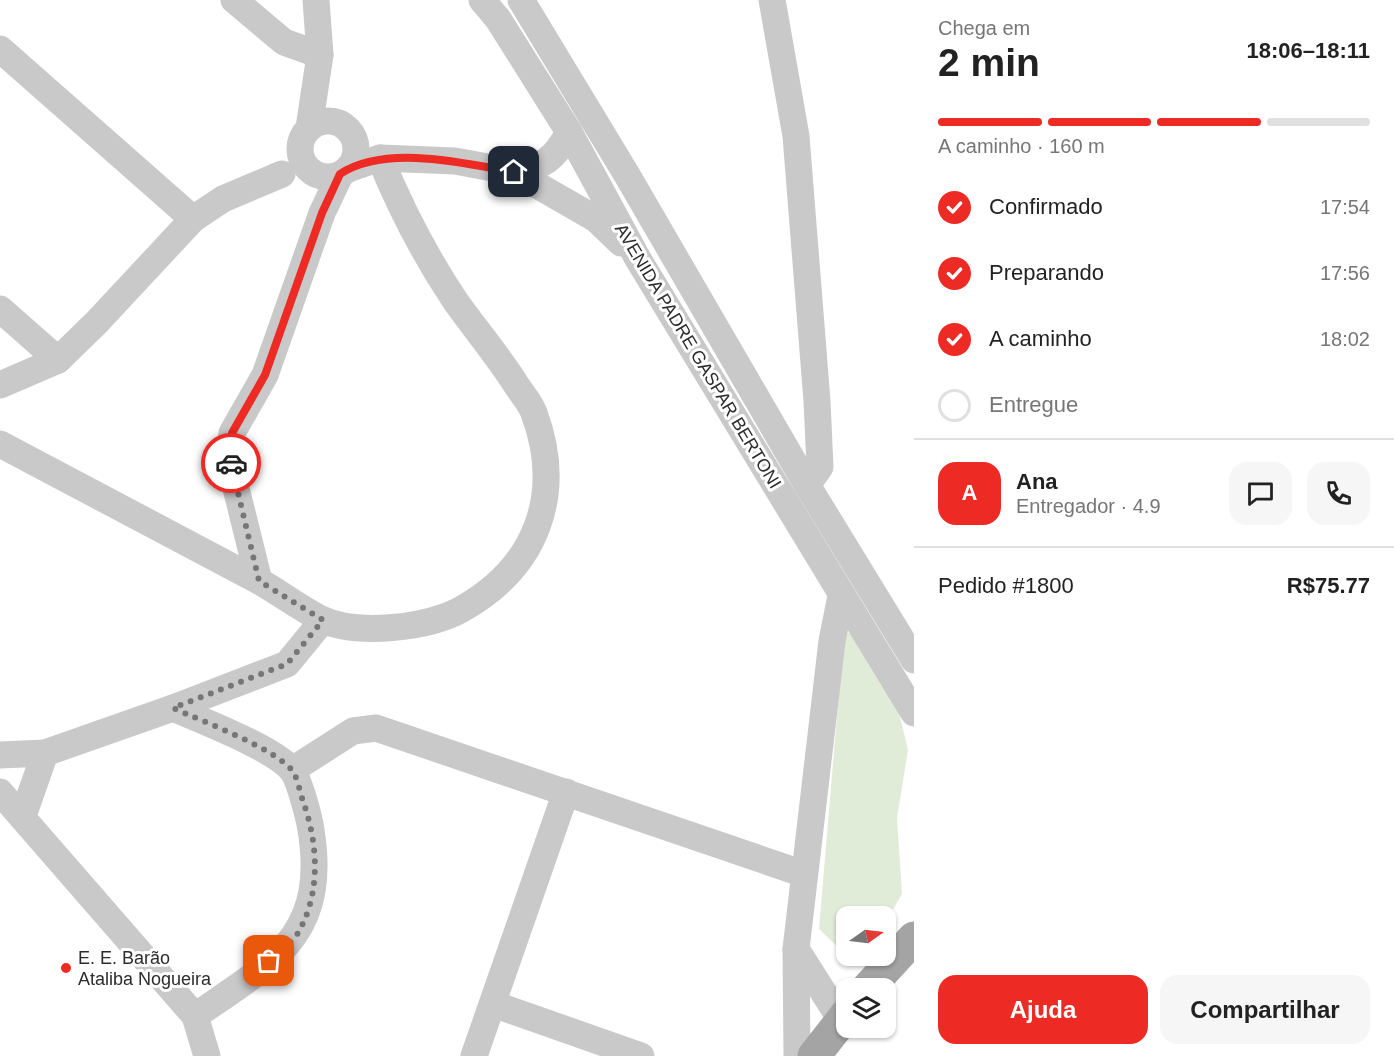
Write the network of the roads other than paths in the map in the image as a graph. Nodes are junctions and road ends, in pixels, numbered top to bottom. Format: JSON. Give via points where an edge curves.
{"nodes":[{"id":1,"x":234,"y":0,"type":"edge"},
{"id":2,"x":316,"y":0,"type":"edge"},
{"id":3,"x":482,"y":0,"type":"edge"},
{"id":4,"x":521,"y":0,"type":"edge"},
{"id":5,"x":772,"y":0,"type":"edge"},
{"id":6,"x":0,"y":49,"type":"edge"},
{"id":7,"x":320,"y":55,"type":"junction"},
{"id":8,"x":570,"y":132,"type":"junction"},
{"id":9,"x":348,"y":134,"type":"junction"},
{"id":10,"x":380,"y":158,"type":"junction"},
{"id":11,"x":320,"y":162,"type":"junction"},
{"id":12,"x":514,"y":172,"type":"junction"},
{"id":13,"x":193,"y":219,"type":"junction"},
{"id":14,"x":638,"y":259,"type":"junction"},
{"id":15,"x":0,"y":309,"type":"edge"},
{"id":16,"x":58,"y":360,"type":"junction"},
{"id":17,"x":0,"y":385,"type":"edge"},
{"id":18,"x":0,"y":444,"type":"edge"},
{"id":19,"x":807,"y":485,"type":"junction"},
{"id":20,"x":259,"y":581,"type":"junction"},
{"id":21,"x":841,"y":596,"type":"junction"},
{"id":22,"x":323,"y":620,"type":"junction"},
{"id":23,"x":914,"y":660,"type":"edge"},
{"id":24,"x":173,"y":708,"type":"junction"},
{"id":25,"x":914,"y":713,"type":"edge"},
{"id":26,"x":45,"y":753,"type":"junction"},
{"id":27,"x":0,"y":756,"type":"edge"},
{"id":28,"x":292,"y":770,"type":"junction"},
{"id":29,"x":0,"y":792,"type":"edge"},
{"id":30,"x":566,"y":792,"type":"junction"},
{"id":31,"x":23,"y":816,"type":"junction"},
{"id":32,"x":804,"y":874,"type":"junction"},
{"id":33,"x":914,"y":921,"type":"edge"},
{"id":34,"x":907,"y":944,"type":"edge"},
{"id":35,"x":796,"y":949,"type":"junction"},
{"id":36,"x":877,"y":978,"type":"edge"},
{"id":37,"x":493,"y":1004,"type":"junction"},
{"id":38,"x":836,"y":1006,"type":"edge"},
{"id":39,"x":195,"y":1016,"type":"junction"},
{"id":40,"x":836,"y":1027,"type":"edge"},
{"id":41,"x":207,"y":1056,"type":"edge"},
{"id":42,"x":474,"y":1056,"type":"edge"},
{"id":43,"x":641,"y":1056,"type":"edge"},
{"id":44,"x":797,"y":1056,"type":"edge"},
{"id":45,"x":814,"y":1056,"type":"edge"}],
"edges":[{"from":1,"to":7,"type":"street","via":[[284,42]]},
{"from":2,"to":7,"type":"street"},
{"from":3,"to":8,"type":"street","name":"AVENIDA PADRE GASPAR BERTONI"},
{"from":4,"to":19,"type":"street","name":"AVENIDA PADRE GASPAR BERTONI"},
{"from":5,"to":19,"type":"street","via":[[796,136],[817,401],[820,467]]},
{"from":6,"to":13,"type":"street"},
{"from":7,"to":9,"type":"street"},
{"from":7,"to":11,"type":"street"},
{"from":8,"to":12,"type":"street","via":[[561,148],[543,164]]},
{"from":8,"to":14,"type":"street","name":"AVENIDA PADRE GASPAR BERTONI"},
{"from":9,"to":10,"type":"street"},
{"from":9,"to":11,"type":"street","via":[[356,153]]},
{"from":9,"to":11,"type":"street","via":[[321,121]]},
{"from":10,"to":11,"type":"street"},
{"from":10,"to":12,"type":"street","via":[[455,161]]},
{"from":10,"to":22,"type":"street","via":[[406,220],[432,264],[534,411],[546,456],[548,488],[528,549],[505,580],[481,599],[422,624],[392,628]]},
{"from":11,"to":13,"type":"street","via":[[223,199]]},
{"from":11,"to":20,"type":"street","via":[[322,213],[265,375],[232,433],[232,476]]},
{"from":12,"to":14,"type":"street","via":[[596,219]]},
{"from":13,"to":16,"type":"street"},
{"from":14,"to":21,"type":"street","name":"AVENIDA PADRE GASPAR BERTONI"},
{"from":15,"to":16,"type":"street"},
{"from":16,"to":17,"type":"street"},
{"from":18,"to":20,"type":"street"},
{"from":19,"to":23,"type":"street","name":"AVENIDA PADRE GASPAR BERTONI"},
{"from":20,"to":22,"type":"street"},
{"from":21,"to":25,"type":"street","name":"AVENIDA PADRE GASPAR BERTONI"},
{"from":21,"to":32,"type":"street"},
{"from":22,"to":24,"type":"street","via":[[287,664]]},
{"from":24,"to":26,"type":"street"},
{"from":24,"to":28,"type":"street","via":[[229,733]]},
{"from":26,"to":27,"type":"street"},
{"from":26,"to":31,"type":"street"},
{"from":28,"to":30,"type":"street","via":[[353,731],[376,728]]},
{"from":28,"to":39,"type":"street","via":[[309,820],[316,863],[311,903],[298,934],[254,975]]},
{"from":29,"to":31,"type":"street"},
{"from":30,"to":32,"type":"street"},
{"from":30,"to":37,"type":"street"},
{"from":31,"to":39,"type":"street"},
{"from":32,"to":35,"type":"street"},
{"from":33,"to":34,"type":"main road"},
{"from":34,"to":36,"type":"main road"},
{"from":35,"to":38,"type":"street"},
{"from":35,"to":44,"type":"street"},
{"from":37,"to":42,"type":"street"},
{"from":37,"to":43,"type":"street"},
{"from":39,"to":41,"type":"street"},
{"from":40,"to":45,"type":"main road"}]}
